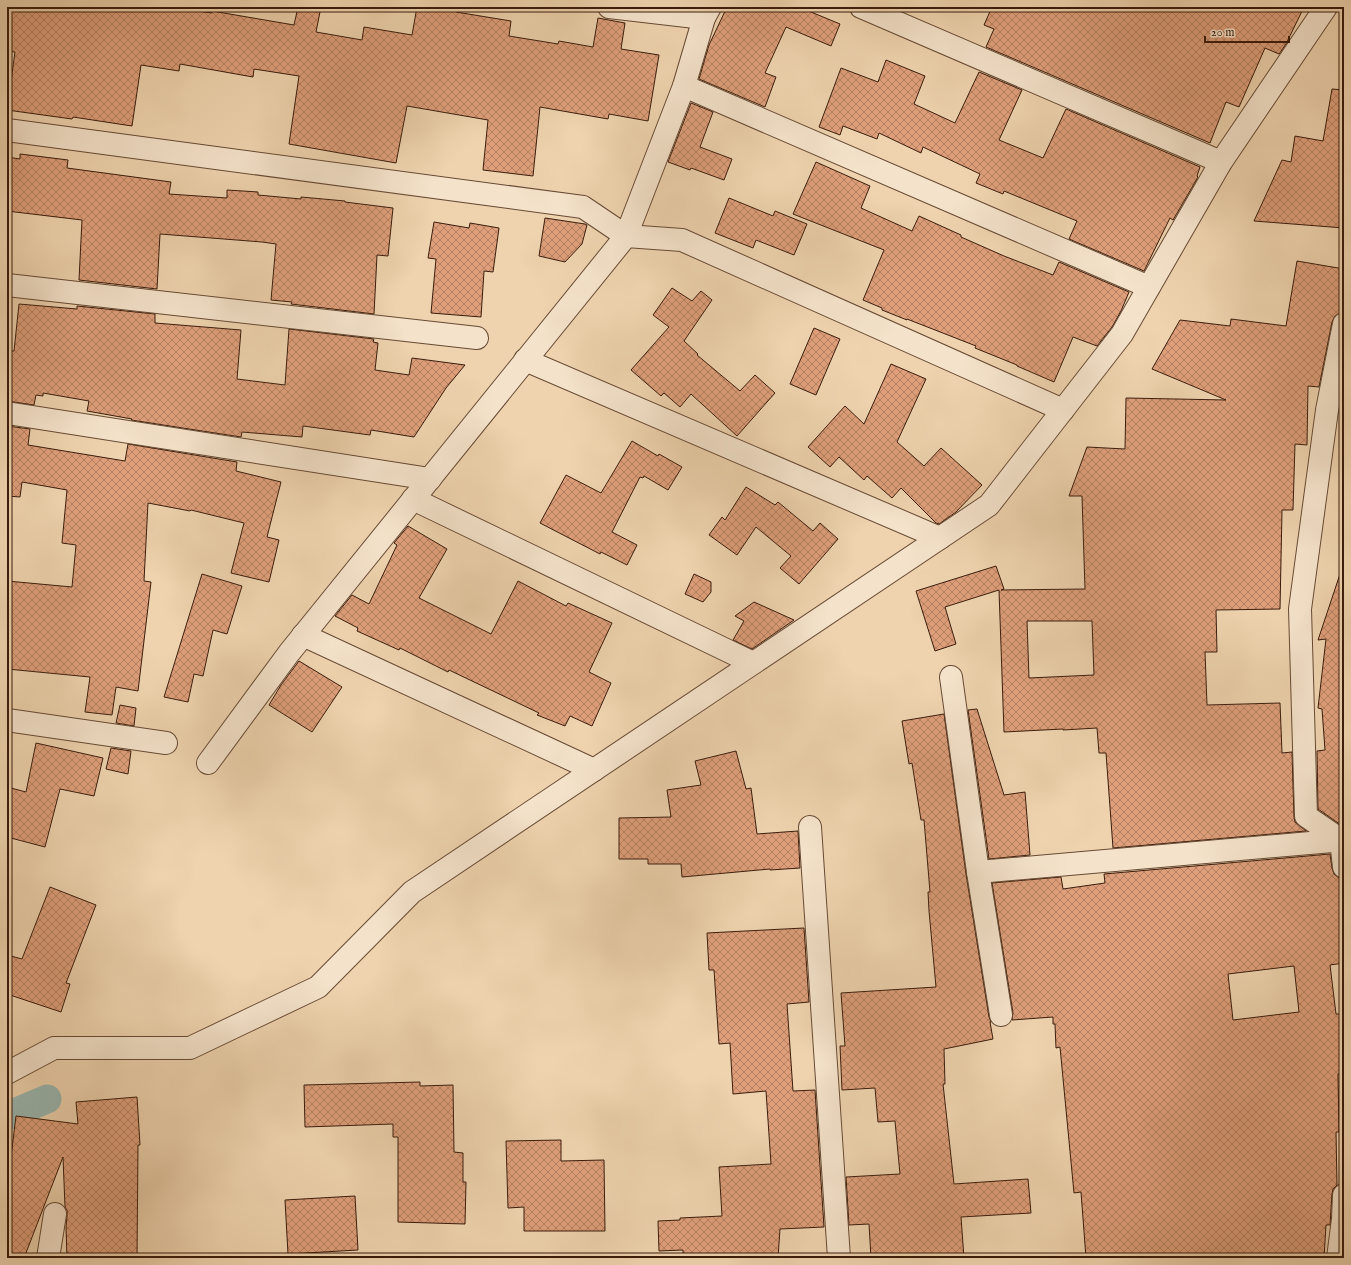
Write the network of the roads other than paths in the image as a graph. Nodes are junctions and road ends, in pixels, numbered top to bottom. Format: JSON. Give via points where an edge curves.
{"nodes":[{"id":1,"x":609,"y":7,"type":"edge"},
{"id":2,"x":861,"y":7,"type":"edge"},
{"id":3,"x":1326,"y":7,"type":"edge"},
{"id":4,"x":707,"y":13,"type":"edge"},
{"id":5,"x":684,"y":86,"type":"junction"},
{"id":6,"x":7,"y":130,"type":"edge"},
{"id":7,"x":1221,"y":162,"type":"junction"},
{"id":8,"x":626,"y":236,"type":"junction"},
{"id":9,"x":7,"y":285,"type":"edge"},
{"id":10,"x":1149,"y":287,"type":"junction"},
{"id":11,"x":1344,"y":324,"type":"edge"},
{"id":12,"x":477,"y":338,"type":"dead end"},
{"id":13,"x":525,"y":360,"type":"junction"},
{"id":14,"x":1063,"y":410,"type":"junction"},
{"id":15,"x":7,"y":413,"type":"edge"},
{"id":16,"x":430,"y":479,"type":"junction"},
{"id":17,"x":413,"y":499,"type":"junction"},
{"id":18,"x":940,"y":538,"type":"junction"},
{"id":19,"x":303,"y":636,"type":"junction"},
{"id":20,"x":753,"y":663,"type":"junction"},
{"id":21,"x":951,"y":677,"type":"dead end"},
{"id":22,"x":7,"y":720,"type":"edge"},
{"id":23,"x":166,"y":743,"type":"dead end"},
{"id":24,"x":208,"y":763,"type":"dead end"},
{"id":25,"x":594,"y":770,"type":"junction"},
{"id":26,"x":810,"y":827,"type":"dead end"},
{"id":27,"x":1342,"y":840,"type":"edge"},
{"id":28,"x":1344,"y":867,"type":"edge"},
{"id":29,"x":978,"y":872,"type":"junction"},
{"id":30,"x":1001,"y":1015,"type":"dead end"},
{"id":31,"x":7,"y":1073,"type":"edge"},
{"id":32,"x":1344,"y":1195,"type":"edge"},
{"id":33,"x":55,"y":1214,"type":"dead end"},
{"id":34,"x":1343,"y":1219,"type":"edge"},
{"id":35,"x":48,"y":1258,"type":"edge"},
{"id":36,"x":839,"y":1258,"type":"edge"},
{"id":37,"x":1338,"y":1258,"type":"edge"}],
"edges":[{"from":1,"to":4,"type":"street"},
{"from":2,"to":7,"type":"street"},
{"from":3,"to":7,"type":"street"},
{"from":4,"to":5,"type":"street"},
{"from":5,"to":8,"type":"street"},
{"from":5,"to":10,"type":"street"},
{"from":6,"to":8,"type":"street","via":[[582,207]]},
{"from":7,"to":10,"type":"street"},
{"from":8,"to":13,"type":"street"},
{"from":8,"to":14,"type":"street","via":[[682,240]]},
{"from":9,"to":12,"type":"street"},
{"from":10,"to":14,"type":"street","via":[[1122,334]]},
{"from":11,"to":27,"type":"street","via":[[1327,410],[1300,609],[1306,816]]},
{"from":13,"to":16,"type":"street"},
{"from":13,"to":18,"type":"street"},
{"from":14,"to":18,"type":"street","via":[[989,505]]},
{"from":15,"to":16,"type":"street"},
{"from":16,"to":17,"type":"street"},
{"from":17,"to":19,"type":"street"},
{"from":17,"to":20,"type":"street"},
{"from":18,"to":20,"type":"street"},
{"from":19,"to":24,"type":"street"},
{"from":19,"to":25,"type":"street"},
{"from":20,"to":25,"type":"street"},
{"from":21,"to":29,"type":"street"},
{"from":22,"to":23,"type":"street"},
{"from":25,"to":31,"type":"street","via":[[412,892],[318,987],[190,1048],[54,1048]]},
{"from":26,"to":36,"type":"street"},
{"from":27,"to":28,"type":"street"},
{"from":27,"to":29,"type":"street"},
{"from":29,"to":30,"type":"street"},
{"from":32,"to":34,"type":"street"},
{"from":33,"to":35,"type":"street"},
{"from":34,"to":37,"type":"street"}]}
